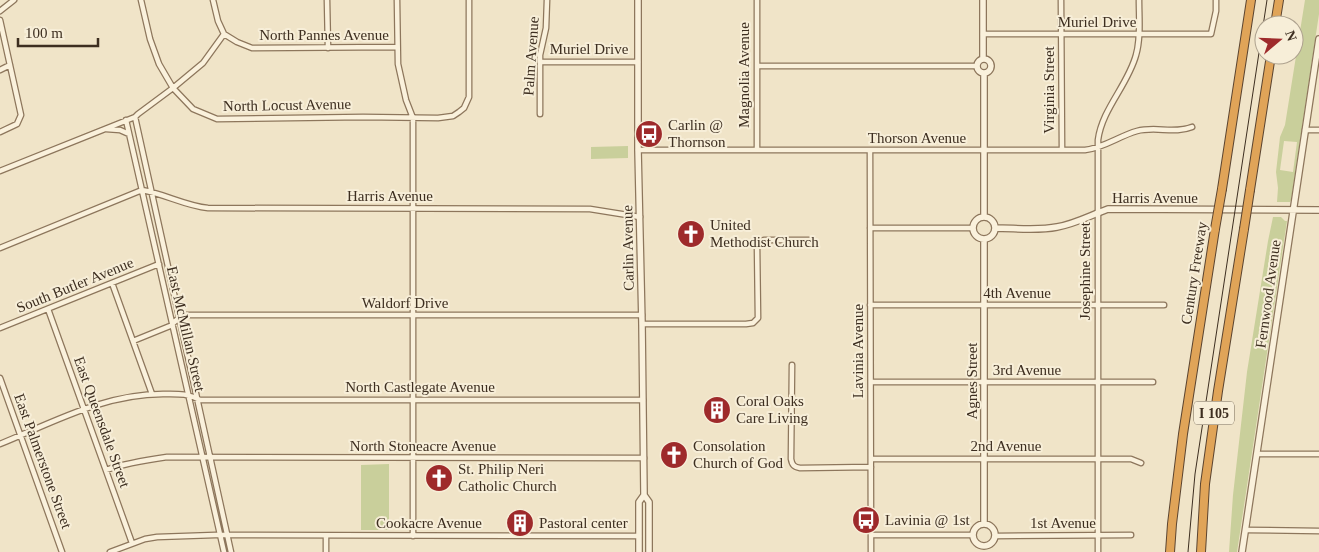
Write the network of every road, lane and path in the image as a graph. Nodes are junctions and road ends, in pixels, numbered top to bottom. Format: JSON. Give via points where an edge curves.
{"nodes":[{"id":1,"x":14,"y":0,"type":"edge"},
{"id":2,"x":141,"y":0,"type":"edge"},
{"id":3,"x":214,"y":0,"type":"edge"},
{"id":4,"x":327,"y":0,"type":"edge"},
{"id":5,"x":397,"y":0,"type":"edge"},
{"id":6,"x":468,"y":0,"type":"edge"},
{"id":7,"x":547,"y":0,"type":"edge"},
{"id":8,"x":638,"y":0,"type":"edge"},
{"id":9,"x":757,"y":0,"type":"edge"},
{"id":10,"x":983,"y":0,"type":"edge"},
{"id":11,"x":1061,"y":0,"type":"edge"},
{"id":12,"x":1139,"y":0,"type":"edge"},
{"id":13,"x":1216,"y":0,"type":"edge"},
{"id":14,"x":1251,"y":0,"type":"edge"},
{"id":15,"x":1279,"y":0,"type":"edge"},
{"id":16,"x":0,"y":11,"type":"edge"},
{"id":17,"x":1277,"y":15,"type":"edge"},
{"id":18,"x":0,"y":20,"type":"edge"},
{"id":19,"x":224,"y":34,"type":"junction"},
{"id":20,"x":983,"y":34,"type":"junction"},
{"id":21,"x":1061,"y":34,"type":"junction"},
{"id":22,"x":1139,"y":34,"type":"junction"},
{"id":23,"x":1319,"y":39,"type":"edge"},
{"id":24,"x":397,"y":47,"type":"junction"},
{"id":25,"x":328,"y":48,"type":"junction"},
{"id":26,"x":1318,"y":48,"type":"edge"},
{"id":27,"x":983,"y":59,"type":"junction"},
{"id":28,"x":540,"y":62,"type":"junction"},
{"id":29,"x":638,"y":62,"type":"junction"},
{"id":30,"x":10,"y":65,"type":"junction"},
{"id":31,"x":1269,"y":65,"type":"edge"},
{"id":32,"x":757,"y":66,"type":"junction"},
{"id":33,"x":977,"y":66,"type":"junction"},
{"id":34,"x":0,"y":70,"type":"edge"},
{"id":35,"x":984,"y":72,"type":"junction"},
{"id":36,"x":173,"y":88,"type":"junction"},
{"id":37,"x":540,"y":114,"type":"dead end"},
{"id":38,"x":135,"y":117,"type":"junction"},
{"id":39,"x":413,"y":118,"type":"junction"},
{"id":40,"x":126,"y":120,"type":"junction"},
{"id":41,"x":1192,"y":127,"type":"dead end"},
{"id":42,"x":105,"y":128,"type":"junction"},
{"id":43,"x":1305,"y":130,"type":"junction"},
{"id":44,"x":1319,"y":130,"type":"edge"},
{"id":45,"x":0,"y":132,"type":"edge"},
{"id":46,"x":129,"y":134,"type":"junction"},
{"id":47,"x":1098,"y":148,"type":"junction"},
{"id":48,"x":638,"y":150,"type":"junction"},
{"id":49,"x":757,"y":150,"type":"junction"},
{"id":50,"x":870,"y":150,"type":"junction"},
{"id":51,"x":984,"y":150,"type":"junction"},
{"id":52,"x":1062,"y":150,"type":"junction"},
{"id":53,"x":0,"y":171,"type":"edge"},
{"id":54,"x":142,"y":190,"type":"junction"},
{"id":55,"x":152,"y":192,"type":"junction"},
{"id":56,"x":412,"y":209,"type":"junction"},
{"id":57,"x":1293,"y":210,"type":"junction"},
{"id":58,"x":1319,"y":210,"type":"edge"},
{"id":59,"x":1098,"y":214,"type":"junction"},
{"id":60,"x":640,"y":217,"type":"junction"},
{"id":61,"x":984,"y":217,"type":"junction"},
{"id":62,"x":870,"y":228,"type":"junction"},
{"id":63,"x":973,"y":228,"type":"junction"},
{"id":64,"x":995,"y":228,"type":"junction"},
{"id":65,"x":984,"y":239,"type":"junction"},
{"id":66,"x":809,"y":240,"type":"dead end"},
{"id":67,"x":0,"y":248,"type":"edge"},
{"id":68,"x":159,"y":264,"type":"junction"},
{"id":69,"x":112,"y":283,"type":"junction"},
{"id":70,"x":870,"y":305,"type":"junction"},
{"id":71,"x":984,"y":305,"type":"junction"},
{"id":72,"x":1098,"y":305,"type":"junction"},
{"id":73,"x":1164,"y":305,"type":"dead end"},
{"id":74,"x":48,"y":309,"type":"junction"},
{"id":75,"x":412,"y":315,"type":"junction"},
{"id":76,"x":642,"y":316,"type":"junction"},
{"id":77,"x":180,"y":317,"type":"junction"},
{"id":78,"x":172,"y":324,"type":"junction"},
{"id":79,"x":642,"y":324,"type":"junction"},
{"id":80,"x":0,"y":328,"type":"edge"},
{"id":81,"x":133,"y":341,"type":"junction"},
{"id":82,"x":792,"y":365,"type":"dead end"},
{"id":83,"x":0,"y":378,"type":"edge"},
{"id":84,"x":871,"y":382,"type":"junction"},
{"id":85,"x":984,"y":382,"type":"junction"},
{"id":86,"x":1098,"y":382,"type":"junction"},
{"id":87,"x":1153,"y":382,"type":"dead end"},
{"id":88,"x":152,"y":394,"type":"junction"},
{"id":89,"x":188,"y":394,"type":"junction"},
{"id":90,"x":197,"y":398,"type":"junction"},
{"id":91,"x":412,"y":400,"type":"junction"},
{"id":92,"x":643,"y":400,"type":"junction"},
{"id":93,"x":84,"y":408,"type":"junction"},
{"id":94,"x":20,"y":435,"type":"junction"},
{"id":95,"x":0,"y":444,"type":"edge"},
{"id":96,"x":1257,"y":454,"type":"junction"},
{"id":97,"x":1319,"y":454,"type":"edge"},
{"id":98,"x":202,"y":458,"type":"junction"},
{"id":99,"x":210,"y":458,"type":"junction"},
{"id":100,"x":413,"y":458,"type":"junction"},
{"id":101,"x":644,"y":458,"type":"junction"},
{"id":102,"x":871,"y":459,"type":"junction"},
{"id":103,"x":984,"y":459,"type":"junction"},
{"id":104,"x":1098,"y":459,"type":"junction"},
{"id":105,"x":1141,"y":463,"type":"dead end"},
{"id":106,"x":871,"y":467,"type":"junction"},
{"id":107,"x":106,"y":470,"type":"junction"},
{"id":108,"x":644,"y":495,"type":"junction"},
{"id":109,"x":984,"y":524,"type":"junction"},
{"id":110,"x":1246,"y":530,"type":"junction"},
{"id":111,"x":1319,"y":531,"type":"edge"},
{"id":112,"x":220,"y":535,"type":"junction"},
{"id":113,"x":871,"y":535,"type":"junction"},
{"id":114,"x":973,"y":535,"type":"junction"},
{"id":115,"x":1098,"y":535,"type":"junction"},
{"id":116,"x":1130,"y":535,"type":"dead end"},
{"id":117,"x":228,"y":536,"type":"junction"},
{"id":118,"x":326,"y":536,"type":"junction"},
{"id":119,"x":413,"y":536,"type":"junction"},
{"id":120,"x":638,"y":536,"type":"junction"},
{"id":121,"x":995,"y":536,"type":"junction"},
{"id":122,"x":132,"y":543,"type":"junction"},
{"id":123,"x":984,"y":549,"type":"edge"},
{"id":124,"x":62,"y":552,"type":"edge"},
{"id":125,"x":110,"y":552,"type":"edge"},
{"id":126,"x":224,"y":552,"type":"edge"},
{"id":127,"x":231,"y":552,"type":"edge"},
{"id":128,"x":326,"y":552,"type":"edge"},
{"id":129,"x":639,"y":552,"type":"edge"},
{"id":130,"x":649,"y":552,"type":"edge"},
{"id":131,"x":871,"y":552,"type":"edge"},
{"id":132,"x":1098,"y":552,"type":"edge"},
{"id":133,"x":1170,"y":552,"type":"edge"},
{"id":134,"x":1201,"y":552,"type":"edge"},
{"id":135,"x":1242,"y":552,"type":"edge"}],
"edges":[{"from":1,"to":16,"type":"street"},
{"from":2,"to":36,"type":"street","via":[[158,64]]},
{"from":3,"to":19,"type":"street"},
{"from":4,"to":25,"type":"street"},
{"from":5,"to":24,"type":"street"},
{"from":6,"to":39,"type":"street","name":"North Locust Avenue","via":[[469,97],[464,108],[453,116]]},
{"from":7,"to":28,"type":"street","name":"Palm Avenue"},
{"from":8,"to":29,"type":"street","name":"Carlin Avenue"},
{"from":9,"to":32,"type":"street","name":"Magnolia Avenue"},
{"from":10,"to":20,"type":"street"},
{"from":11,"to":21,"type":"street","name":"Virginia Street"},
{"from":12,"to":22,"type":"street","name":"Josephine Street"},
{"from":13,"to":22,"type":"street","name":"Muriel Drive","via":[[1211,34]]},
{"from":14,"to":133,"type":"highway","name":"Century Freeway","number":"I 105","bridge":true,"via":[[1183,434]]},
{"from":15,"to":17,"type":"highway"},
{"from":18,"to":30,"type":"street"},
{"from":19,"to":25,"type":"street","name":"North Pannes Avenue","via":[[252,48]]},
{"from":19,"to":36,"type":"street","via":[[203,63]]},
{"from":20,"to":21,"type":"street","name":"Muriel Drive"},
{"from":20,"to":27,"type":"street"},
{"from":21,"to":22,"type":"street","name":"Muriel Drive"},
{"from":21,"to":52,"type":"street","name":"Virginia Street"},
{"from":22,"to":47,"type":"street","name":"Josephine Street","via":[[1136,56],[1102,123]]},
{"from":23,"to":26,"type":"street","name":"Fernwood Avenue"},
{"from":24,"to":25,"type":"street","name":"North Pannes Avenue"},
{"from":24,"to":39,"type":"street","via":[[401,78]]},
{"from":26,"to":43,"type":"street","name":"Fernwood Avenue"},
{"from":27,"to":33,"type":"street"},
{"from":27,"to":35,"type":"street","via":[[990,66]]},
{"from":28,"to":29,"type":"street","name":"Muriel Drive"},
{"from":28,"to":37,"type":"street","name":"Palm Avenue"},
{"from":29,"to":48,"type":"street","name":"Carlin Avenue"},
{"from":30,"to":34,"type":"street"},
{"from":30,"to":45,"type":"street","via":[[22,115],[17,124]]},
{"from":31,"to":134,"type":"highway","number":"I 105","bridge":true,"via":[[1218,390],[1205,484]]},
{"from":32,"to":33,"type":"street"},
{"from":32,"to":49,"type":"street","name":"Magnolia Avenue"},
{"from":33,"to":35,"type":"street"},
{"from":35,"to":51,"type":"street"},
{"from":36,"to":38,"type":"street"},
{"from":36,"to":39,"type":"street","name":"North Locust Avenue","via":[[193,109],[216,119]]},
{"from":38,"to":40,"type":"street"},
{"from":38,"to":55,"type":"street","name":"East McMillan Street"},
{"from":39,"to":56,"type":"street"},
{"from":40,"to":42,"type":"street"},
{"from":40,"to":46,"type":"street","name":"East McMillan Street"},
{"from":41,"to":47,"type":"street","name":"Thorson Avenue","via":[[1138,131]]},
{"from":42,"to":46,"type":"street"},
{"from":42,"to":53,"type":"street"},
{"from":43,"to":44,"type":"street"},
{"from":43,"to":57,"type":"street","name":"Fernwood Avenue"},
{"from":46,"to":54,"type":"street","name":"East McMillan Street"},
{"from":47,"to":52,"type":"street","name":"Thorson Avenue"},
{"from":47,"to":59,"type":"street","name":"Josephine Street"},
{"from":48,"to":49,"type":"street","name":"Thorson Avenue"},
{"from":48,"to":60,"type":"street","name":"Carlin Avenue"},
{"from":49,"to":50,"type":"street","name":"Thorson Avenue"},
{"from":50,"to":51,"type":"street","name":"Thorson Avenue"},
{"from":50,"to":62,"type":"street","name":"Lavinia Avenue"},
{"from":51,"to":52,"type":"street","name":"Thorson Avenue"},
{"from":51,"to":61,"type":"street"},
{"from":54,"to":55,"type":"street","name":"Harris Avenue"},
{"from":54,"to":67,"type":"street"},
{"from":54,"to":68,"type":"street","name":"East McMillan Street"},
{"from":55,"to":56,"type":"street","name":"Harris Avenue","via":[[205,208]]},
{"from":55,"to":77,"type":"street","name":"East McMillan Street"},
{"from":56,"to":60,"type":"street","name":"Harris Avenue","via":[[590,209]]},
{"from":56,"to":75,"type":"street"},
{"from":57,"to":58,"type":"street","name":"Harris Avenue"},
{"from":57,"to":59,"type":"street","name":"Harris Avenue","via":[[1108,209]]},
{"from":57,"to":96,"type":"street","name":"Fernwood Avenue"},
{"from":59,"to":64,"type":"street","name":"Harris Avenue","via":[[1051,228]]},
{"from":59,"to":72,"type":"street","name":"Josephine Street"},
{"from":60,"to":76,"type":"street","name":"Carlin Avenue"},
{"from":61,"to":63,"type":"street","via":[[975,221]]},
{"from":61,"to":64,"type":"street","via":[[990,219]]},
{"from":62,"to":63,"type":"street"},
{"from":62,"to":70,"type":"street","name":"Lavinia Avenue"},
{"from":63,"to":65,"type":"street","via":[[975,235]]},
{"from":64,"to":65,"type":"street","via":[[990,237]]},
{"from":65,"to":71,"type":"street","name":"Agnes Street"},
{"from":66,"to":79,"type":"street","via":[[758,241],[756,321],[746,324]]},
{"from":68,"to":69,"type":"street","name":"South Butler Avenue"},
{"from":68,"to":78,"type":"street","name":"East McMillan Street"},
{"from":69,"to":74,"type":"street","name":"South Butler Avenue"},
{"from":69,"to":81,"type":"street"},
{"from":70,"to":71,"type":"street","name":"4th Avenue"},
{"from":70,"to":84,"type":"street","name":"Lavinia Avenue"},
{"from":71,"to":72,"type":"street","name":"4th Avenue"},
{"from":71,"to":85,"type":"street","name":"Agnes Street"},
{"from":72,"to":73,"type":"street","name":"4th Avenue"},
{"from":72,"to":86,"type":"street","name":"Josephine Street"},
{"from":74,"to":80,"type":"street","name":"South Butler Avenue"},
{"from":74,"to":93,"type":"street","name":"East Queensdale Street"},
{"from":75,"to":76,"type":"street","name":"Waldorf Drive"},
{"from":75,"to":77,"type":"street","name":"Waldorf Drive"},
{"from":75,"to":91,"type":"street"},
{"from":76,"to":79,"type":"street","name":"Carlin Avenue"},
{"from":77,"to":78,"type":"street"},
{"from":77,"to":90,"type":"street","name":"East McMillan Street"},
{"from":78,"to":81,"type":"street"},
{"from":78,"to":89,"type":"street","name":"East McMillan Street"},
{"from":79,"to":92,"type":"street","name":"Carlin Avenue"},
{"from":81,"to":88,"type":"street"},
{"from":82,"to":106,"type":"street","via":[[791,459],[794,466]]},
{"from":83,"to":94,"type":"street","name":"East Palmerstone Street"},
{"from":84,"to":85,"type":"street","name":"3rd Avenue"},
{"from":84,"to":102,"type":"street","name":"Lavinia Avenue"},
{"from":85,"to":86,"type":"street","name":"3rd Avenue"},
{"from":85,"to":103,"type":"street","name":"Agnes Street"},
{"from":86,"to":87,"type":"street","name":"3rd Avenue"},
{"from":86,"to":104,"type":"street","name":"Josephine Street"},
{"from":88,"to":89,"type":"street"},
{"from":88,"to":93,"type":"street"},
{"from":89,"to":90,"type":"street","name":"North Castlegate Avenue"},
{"from":89,"to":98,"type":"street","name":"East McMillan Street"},
{"from":90,"to":91,"type":"street","name":"North Castlegate Avenue"},
{"from":90,"to":99,"type":"street","name":"East McMillan Street"},
{"from":91,"to":92,"type":"street","name":"North Castlegate Avenue"},
{"from":91,"to":100,"type":"street"},
{"from":92,"to":101,"type":"street","name":"Carlin Avenue"},
{"from":93,"to":94,"type":"street"},
{"from":93,"to":107,"type":"street","name":"East Queensdale Street"},
{"from":94,"to":95,"type":"street"},
{"from":94,"to":124,"type":"street","name":"East Palmerstone Street"},
{"from":96,"to":97,"type":"street"},
{"from":96,"to":110,"type":"street","name":"Fernwood Avenue"},
{"from":98,"to":99,"type":"street","name":"North Stoneacre Avenue"},
{"from":98,"to":107,"type":"street","name":"North Stoneacre Avenue","via":[[144,460]]},
{"from":98,"to":112,"type":"street","name":"East McMillan Street"},
{"from":99,"to":100,"type":"street","name":"North Stoneacre Avenue"},
{"from":99,"to":117,"type":"street","name":"East McMillan Street"},
{"from":100,"to":101,"type":"street","name":"North Stoneacre Avenue"},
{"from":100,"to":119,"type":"street"},
{"from":101,"to":108,"type":"street","name":"Carlin Avenue"},
{"from":102,"to":103,"type":"street","name":"2nd Avenue"},
{"from":102,"to":106,"type":"street","name":"Lavinia Avenue"},
{"from":103,"to":104,"type":"street","name":"2nd Avenue"},
{"from":103,"to":109,"type":"street","name":"Agnes Street"},
{"from":104,"to":105,"type":"street","name":"2nd Avenue","via":[[1131,459]]},
{"from":104,"to":115,"type":"street","name":"Josephine Street"},
{"from":106,"to":113,"type":"street","name":"Lavinia Avenue"},
{"from":107,"to":122,"type":"street","name":"East Queensdale Street"},
{"from":108,"to":120,"type":"street","name":"Carlin Avenue","via":[[639,502]]},
{"from":108,"to":130,"type":"street","name":"Carlin Avenue","via":[[650,502]]},
{"from":109,"to":114,"type":"street","via":[[976,527]]},
{"from":109,"to":121,"type":"street","via":[[993,528]]},
{"from":110,"to":111,"type":"street"},
{"from":110,"to":135,"type":"street","name":"Fernwood Avenue"},
{"from":112,"to":117,"type":"street","name":"Cookacre Avenue"},
{"from":112,"to":122,"type":"street","name":"Cookacre Avenue","via":[[157,537]]},
{"from":112,"to":126,"type":"street","name":"East McMillan Street"},
{"from":113,"to":114,"type":"street"},
{"from":113,"to":131,"type":"street","name":"Lavinia Avenue"},
{"from":114,"to":123,"type":"street"},
{"from":115,"to":116,"type":"street","name":"1st Avenue"},
{"from":115,"to":121,"type":"street","name":"1st Avenue"},
{"from":115,"to":132,"type":"street","name":"Josephine Street"},
{"from":117,"to":118,"type":"street","name":"Cookacre Avenue"},
{"from":117,"to":127,"type":"street","name":"East McMillan Street"},
{"from":118,"to":119,"type":"street","name":"Cookacre Avenue"},
{"from":118,"to":128,"type":"street"},
{"from":119,"to":120,"type":"street","name":"Cookacre Avenue"},
{"from":120,"to":129,"type":"street","name":"Carlin Avenue"},
{"from":121,"to":123,"type":"street"},
{"from":122,"to":125,"type":"street","name":"Cookacre Avenue"}]}
